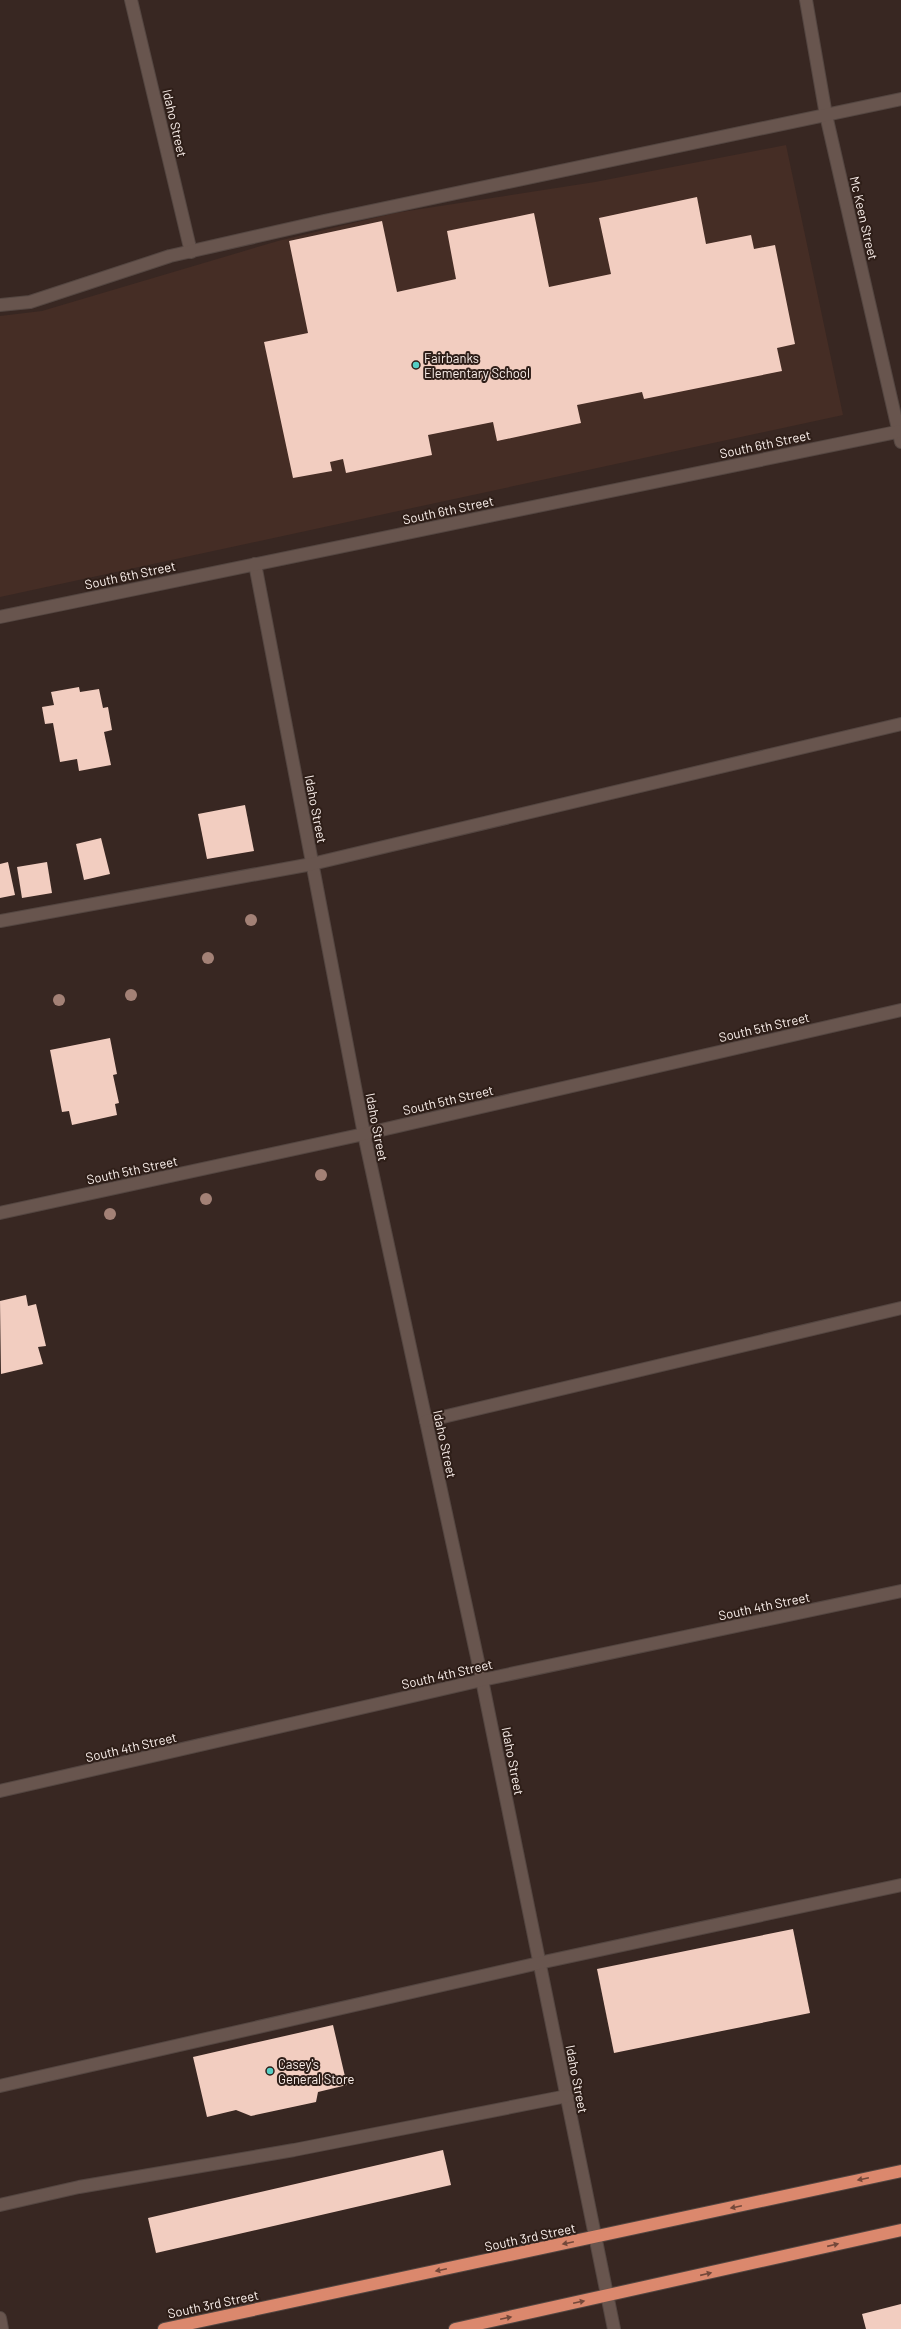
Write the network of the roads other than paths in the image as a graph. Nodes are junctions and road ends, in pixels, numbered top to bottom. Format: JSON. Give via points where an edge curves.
{"nodes":[{"id":1,"x":131,"y":0,"type":"edge"},
{"id":2,"x":806,"y":0,"type":"edge"},
{"id":3,"x":901,"y":99,"type":"edge"},
{"id":4,"x":826,"y":115,"type":"junction"},
{"id":5,"x":191,"y":252,"type":"junction"},
{"id":6,"x":0,"y":305,"type":"edge"},
{"id":7,"x":900,"y":435,"type":"edge"},
{"id":8,"x":255,"y":564,"type":"junction"},
{"id":9,"x":0,"y":616,"type":"edge"},
{"id":10,"x":901,"y":724,"type":"edge"},
{"id":11,"x":312,"y":864,"type":"junction"},
{"id":12,"x":0,"y":921,"type":"edge"},
{"id":13,"x":901,"y":1010,"type":"edge"},
{"id":14,"x":364,"y":1134,"type":"junction"},
{"id":15,"x":0,"y":1213,"type":"edge"},
{"id":16,"x":901,"y":1308,"type":"edge"},
{"id":17,"x":426,"y":1421,"type":"junction"},
{"id":18,"x":901,"y":1591,"type":"edge"},
{"id":19,"x":482,"y":1680,"type":"junction"},
{"id":20,"x":0,"y":1791,"type":"edge"},
{"id":21,"x":901,"y":1885,"type":"edge"},
{"id":22,"x":540,"y":1963,"type":"junction"},
{"id":23,"x":0,"y":2086,"type":"edge"},
{"id":24,"x":567,"y":2096,"type":"junction"},
{"id":25,"x":901,"y":2171,"type":"edge"},
{"id":26,"x":0,"y":2205,"type":"edge"},
{"id":27,"x":901,"y":2230,"type":"edge"},
{"id":28,"x":595,"y":2238,"type":"junction"},
{"id":29,"x":607,"y":2296,"type":"junction"},
{"id":30,"x":0,"y":2318,"type":"edge"},
{"id":31,"x":2,"y":2329,"type":"edge"},
{"id":32,"x":164,"y":2329,"type":"edge"},
{"id":33,"x":454,"y":2329,"type":"edge"},
{"id":34,"x":614,"y":2329,"type":"edge"}],
"edges":[{"from":1,"to":5,"type":"street","name":"Idaho Street"},
{"from":2,"to":4,"type":"street","name":"Mc Keen Street"},
{"from":3,"to":4,"type":"street"},
{"from":4,"to":5,"type":"street","via":[[324,221]]},
{"from":4,"to":7,"type":"street","name":"Mc Keen Street"},
{"from":5,"to":6,"type":"street","via":[[170,256],[30,302]]},
{"from":7,"to":8,"type":"street","name":"South 6th Street"},
{"from":8,"to":9,"type":"street","name":"South 6th Street"},
{"from":8,"to":11,"type":"street","name":"Idaho Street"},
{"from":10,"to":11,"type":"street"},
{"from":11,"to":12,"type":"street"},
{"from":11,"to":14,"type":"street","name":"Idaho Street"},
{"from":13,"to":14,"type":"street","name":"South 5th Street"},
{"from":14,"to":15,"type":"street","name":"South 5th Street"},
{"from":14,"to":17,"type":"street","name":"Idaho Street"},
{"from":16,"to":17,"type":"street"},
{"from":17,"to":19,"type":"street","name":"Idaho Street"},
{"from":18,"to":19,"type":"street","name":"South 4th Street"},
{"from":19,"to":20,"type":"street","name":"South 4th Street"},
{"from":19,"to":22,"type":"street","name":"Idaho Street"},
{"from":21,"to":22,"type":"street"},
{"from":22,"to":23,"type":"street"},
{"from":22,"to":24,"type":"street","name":"Idaho Street"},
{"from":24,"to":26,"type":"street","via":[[294,2150],[79,2187]]},
{"from":24,"to":28,"type":"street","name":"Idaho Street"},
{"from":25,"to":28,"type":"highway","name":"South 3rd Street","one_way":true},
{"from":29,"to":27,"type":"highway","one_way":true},
{"from":28,"to":29,"type":"street","name":"Idaho Street"},
{"from":28,"to":32,"type":"highway","name":"South 3rd Street","one_way":true},
{"from":33,"to":29,"type":"highway","one_way":true},
{"from":29,"to":34,"type":"street","name":"Idaho Street"},
{"from":30,"to":31,"type":"street"}]}
